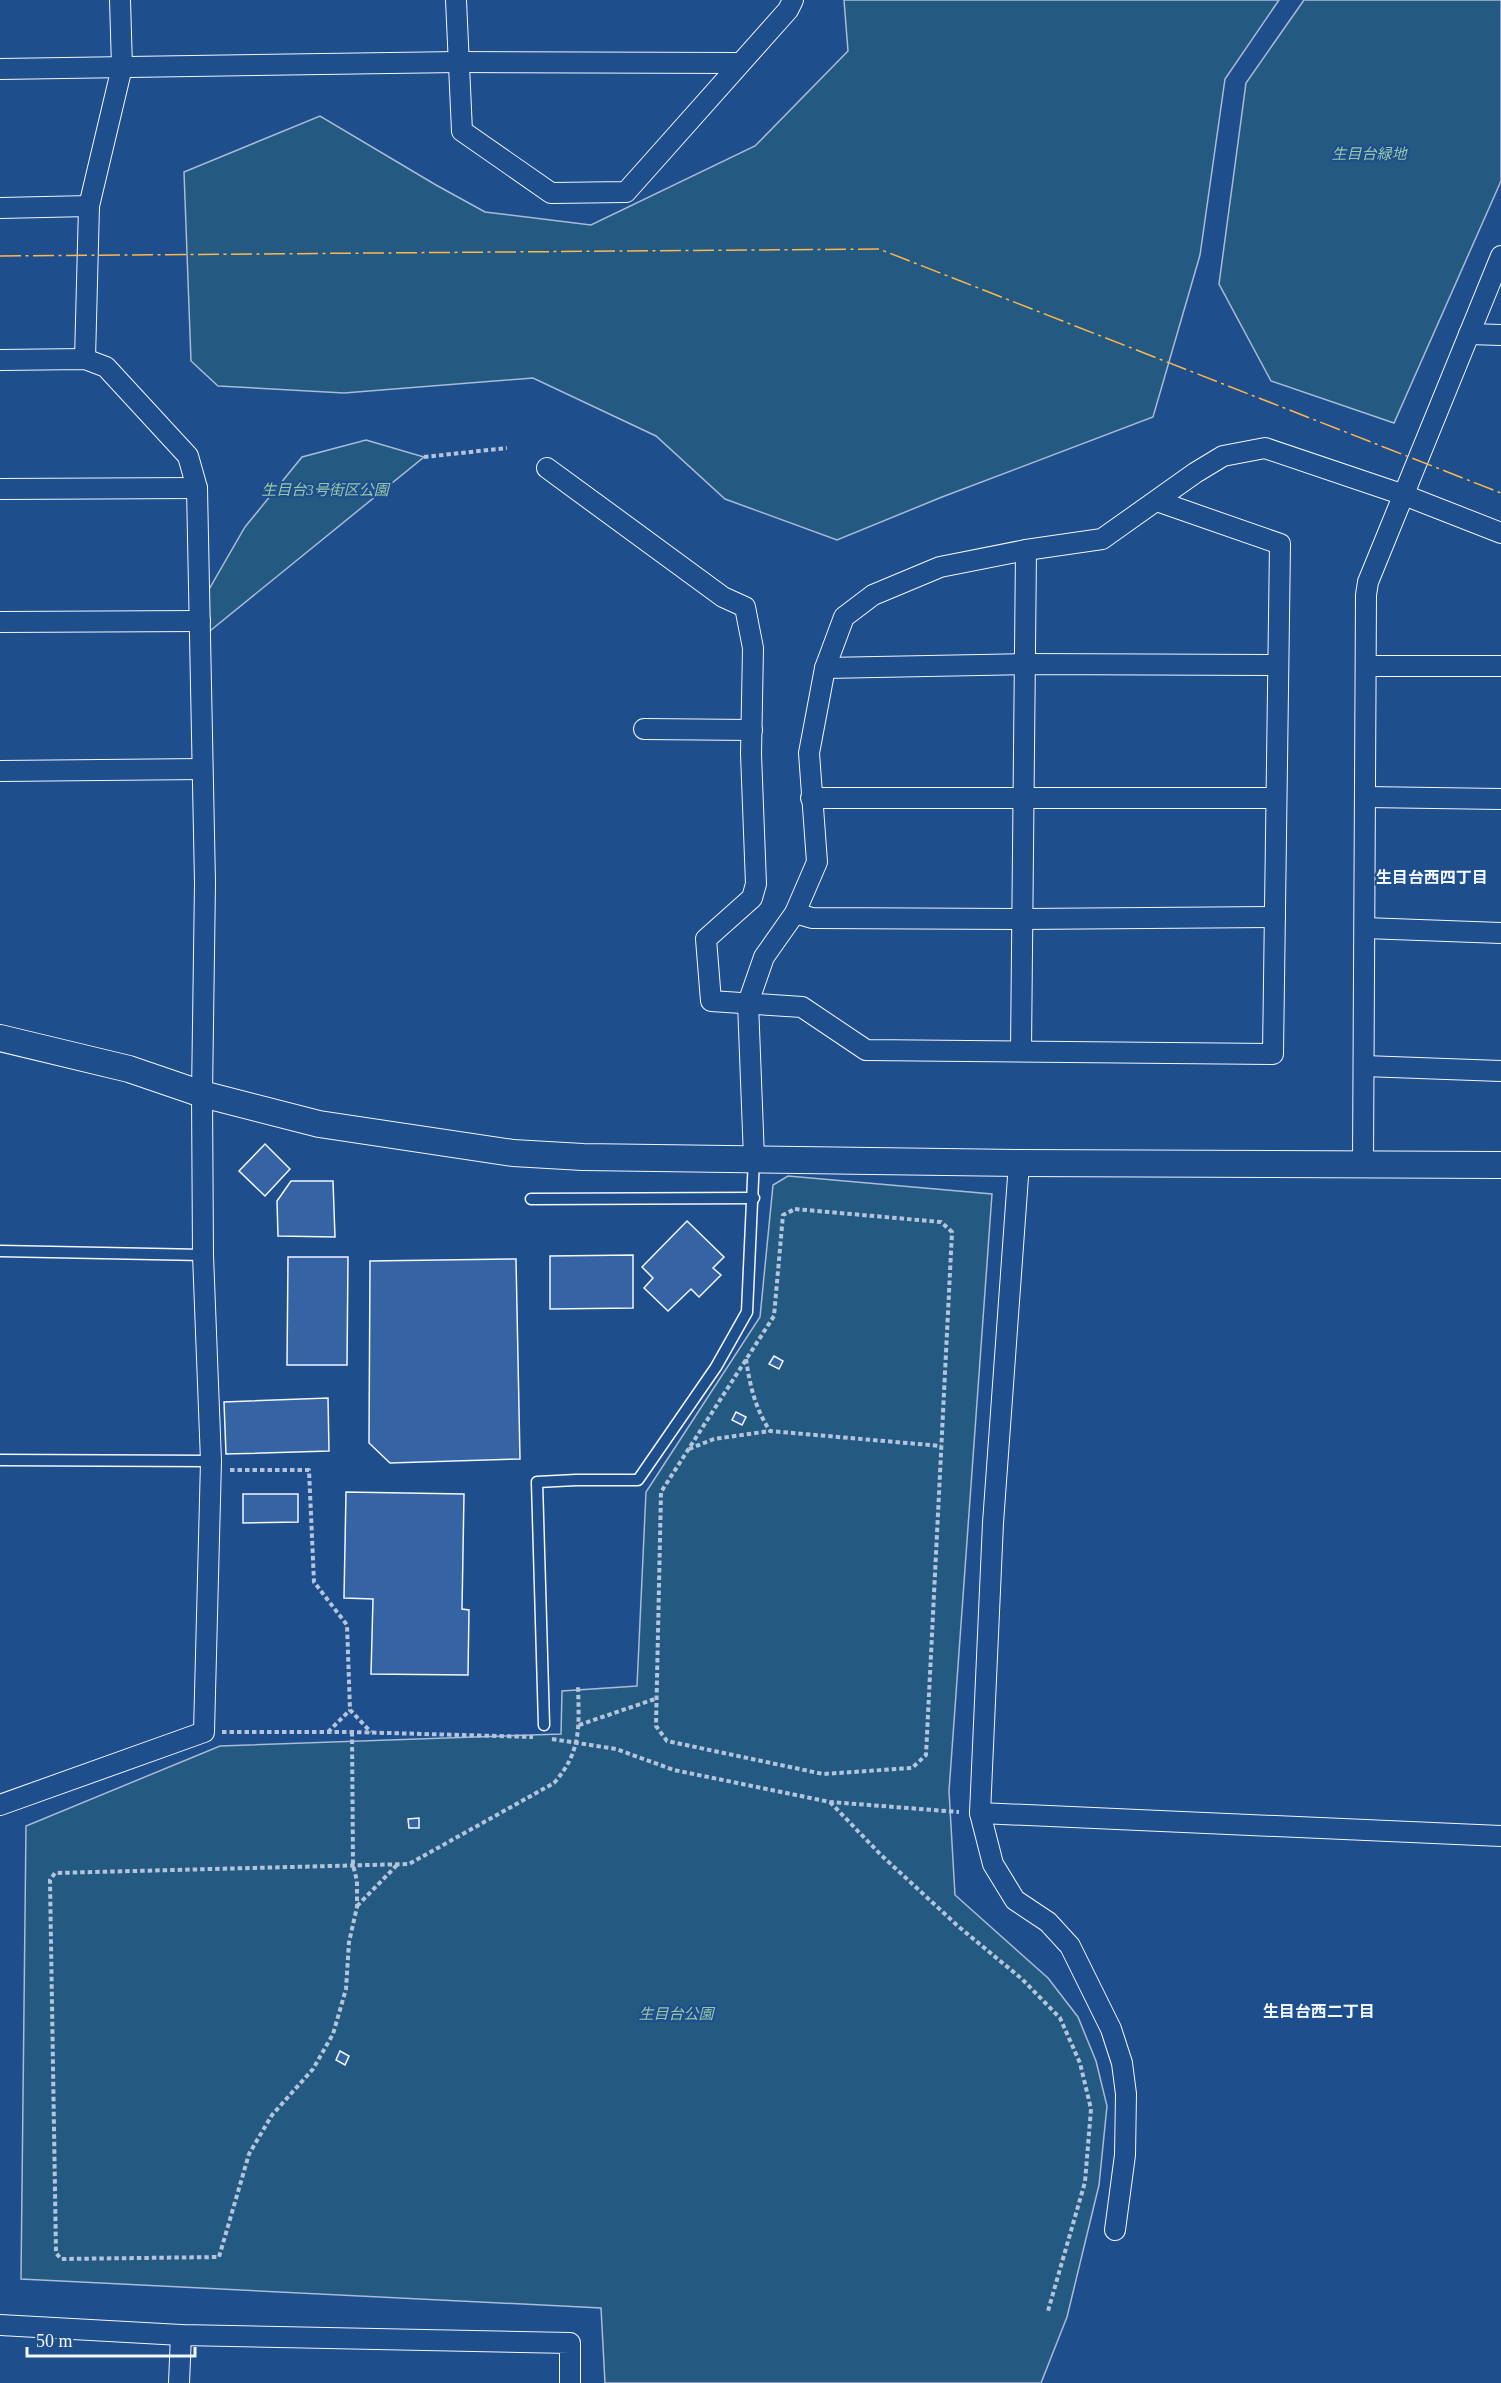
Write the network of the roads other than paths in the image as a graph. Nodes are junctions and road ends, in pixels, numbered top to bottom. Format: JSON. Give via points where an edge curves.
{"nodes":[{"id":1,"x":120,"y":0,"type":"edge"},
{"id":2,"x":456,"y":0,"type":"edge"},
{"id":3,"x":793,"y":0,"type":"edge"},
{"id":4,"x":458,"y":62,"type":"junction"},
{"id":5,"x":740,"y":63,"type":"junction"},
{"id":6,"x":122,"y":68,"type":"junction"},
{"id":7,"x":0,"y":69,"type":"edge"},
{"id":8,"x":89,"y":206,"type":"junction"},
{"id":9,"x":0,"y":208,"type":"edge"},
{"id":10,"x":1501,"y":256,"type":"edge"},
{"id":11,"x":1469,"y":334,"type":"junction"},
{"id":12,"x":1501,"y":335,"type":"edge"},
{"id":13,"x":85,"y":359,"type":"junction"},
{"id":14,"x":0,"y":360,"type":"edge"},
{"id":15,"x":547,"y":468,"type":"dead end"},
{"id":16,"x":197,"y":488,"type":"junction"},
{"id":17,"x":0,"y":489,"type":"edge"},
{"id":18,"x":1404,"y":495,"type":"junction"},
{"id":19,"x":1157,"y":501,"type":"junction"},
{"id":20,"x":1501,"y":533,"type":"edge"},
{"id":21,"x":1026,"y":550,"type":"junction"},
{"id":22,"x":200,"y":621,"type":"junction"},
{"id":23,"x":0,"y":622,"type":"edge"},
{"id":24,"x":1025,"y":663,"type":"junction"},
{"id":25,"x":1278,"y":665,"type":"junction"},
{"id":26,"x":1366,"y":666,"type":"junction"},
{"id":27,"x":1501,"y":666,"type":"edge"},
{"id":28,"x":825,"y":668,"type":"junction"},
{"id":29,"x":644,"y":729,"type":"dead end"},
{"id":30,"x":752,"y":730,"type":"junction"},
{"id":31,"x":202,"y":769,"type":"junction"},
{"id":32,"x":0,"y":771,"type":"edge"},
{"id":33,"x":1023,"y":797,"type":"junction"},
{"id":34,"x":1366,"y":797,"type":"junction"},
{"id":35,"x":811,"y":798,"type":"junction"},
{"id":36,"x":1276,"y":798,"type":"junction"},
{"id":37,"x":1501,"y":800,"type":"edge"},
{"id":38,"x":795,"y":913,"type":"junction"},
{"id":39,"x":1275,"y":917,"type":"junction"},
{"id":40,"x":1022,"y":919,"type":"junction"},
{"id":41,"x":1365,"y":928,"type":"junction"},
{"id":42,"x":1501,"y":933,"type":"edge"},
{"id":43,"x":748,"y":1004,"type":"junction"},
{"id":44,"x":0,"y":1038,"type":"edge"},
{"id":45,"x":1021,"y":1050,"type":"junction"},
{"id":46,"x":1364,"y":1066,"type":"junction"},
{"id":47,"x":1501,"y":1071,"type":"edge"},
{"id":48,"x":202,"y":1094,"type":"junction"},
{"id":49,"x":754,"y":1158,"type":"junction"},
{"id":50,"x":1019,"y":1163,"type":"junction"},
{"id":51,"x":1363,"y":1163,"type":"junction"},
{"id":52,"x":1501,"y":1165,"type":"edge"},
{"id":53,"x":754,"y":1198,"type":"junction"},
{"id":54,"x":531,"y":1199,"type":"dead end"},
{"id":55,"x":0,"y":1251,"type":"edge"},
{"id":56,"x":203,"y":1255,"type":"junction"},
{"id":57,"x":0,"y":1460,"type":"edge"},
{"id":58,"x":211,"y":1466,"type":"junction"},
{"id":59,"x":544,"y":1725,"type":"dead end"},
{"id":60,"x":0,"y":1805,"type":"edge"},
{"id":61,"x":974,"y":1813,"type":"junction"},
{"id":62,"x":1501,"y":1836,"type":"edge"},
{"id":63,"x":1115,"y":2230,"type":"dead end"},
{"id":64,"x":0,"y":2325,"type":"edge"},
{"id":65,"x":182,"y":2335,"type":"junction"},
{"id":66,"x":179,"y":2383,"type":"edge"},
{"id":67,"x":570,"y":2383,"type":"edge"}],
"edges":[{"from":1,"to":6,"type":"street"},
{"from":2,"to":4,"type":"street"},
{"from":3,"to":5,"type":"street"},
{"from":4,"to":5,"type":"street"},
{"from":4,"to":5,"type":"street","via":[[462,131],[551,193],[626,192]]},
{"from":4,"to":6,"type":"street"},
{"from":6,"to":7,"type":"street"},
{"from":6,"to":8,"type":"street"},
{"from":8,"to":9,"type":"street"},
{"from":8,"to":13,"type":"street"},
{"from":10,"to":11,"type":"street"},
{"from":11,"to":12,"type":"street"},
{"from":11,"to":18,"type":"street"},
{"from":13,"to":14,"type":"street"},
{"from":13,"to":16,"type":"street","via":[[106,367],[188,456]]},
{"from":15,"to":30,"type":"street","via":[[723,597],[745,607],[753,648]]},
{"from":16,"to":17,"type":"street"},
{"from":16,"to":22,"type":"street"},
{"from":18,"to":19,"type":"street","via":[[1265,448],[1223,456]]},
{"from":18,"to":20,"type":"street"},
{"from":18,"to":26,"type":"street","via":[[1368,582]]},
{"from":19,"to":21,"type":"street","via":[[1102,539]]},
{"from":19,"to":25,"type":"street","via":[[1280,544]]},
{"from":21,"to":24,"type":"street"},
{"from":21,"to":28,"type":"street","via":[[940,567],[873,595],[844,617]]},
{"from":22,"to":23,"type":"street"},
{"from":22,"to":31,"type":"street"},
{"from":24,"to":25,"type":"street"},
{"from":24,"to":28,"type":"street"},
{"from":24,"to":33,"type":"street"},
{"from":25,"to":36,"type":"street"},
{"from":26,"to":27,"type":"street"},
{"from":26,"to":34,"type":"street"},
{"from":28,"to":35,"type":"street","via":[[809,753]]},
{"from":29,"to":30,"type":"street"},
{"from":30,"to":43,"type":"street","via":[[756,884],[752,897],[706,939],[711,1001]]},
{"from":31,"to":32,"type":"street"},
{"from":31,"to":48,"type":"street","via":[[205,883]]},
{"from":33,"to":35,"type":"street"},
{"from":33,"to":36,"type":"street"},
{"from":33,"to":40,"type":"street"},
{"from":34,"to":37,"type":"street"},
{"from":34,"to":41,"type":"street"},
{"from":35,"to":38,"type":"street","via":[[816,862]]},
{"from":36,"to":39,"type":"street"},
{"from":38,"to":40,"type":"street","via":[[812,918]]},
{"from":38,"to":43,"type":"street","via":[[764,957]]},
{"from":39,"to":40,"type":"street"},
{"from":39,"to":45,"type":"street","via":[[1273,1054]]},
{"from":40,"to":45,"type":"street"},
{"from":41,"to":42,"type":"street"},
{"from":41,"to":46,"type":"street"},
{"from":43,"to":45,"type":"street","via":[[802,1007],[866,1050]]},
{"from":43,"to":49,"type":"street"},
{"from":44,"to":48,"type":"street","via":[[129,1069]]},
{"from":46,"to":47,"type":"street"},
{"from":46,"to":51,"type":"street"},
{"from":48,"to":49,"type":"street","via":[[319,1124],[513,1154]]},
{"from":48,"to":56,"type":"street"},
{"from":49,"to":50,"type":"street"},
{"from":49,"to":53,"type":"lane"},
{"from":50,"to":51,"type":"street"},
{"from":50,"to":61,"type":"street"},
{"from":51,"to":52,"type":"street"},
{"from":53,"to":54,"type":"lane"},
{"from":53,"to":59,"type":"lane","via":[[747,1312],[716,1367],[638,1480],[537,1482]]},
{"from":55,"to":56,"type":"lane"},
{"from":56,"to":58,"type":"street"},
{"from":57,"to":58,"type":"lane"},
{"from":58,"to":60,"type":"street","via":[[204,1732]]},
{"from":61,"to":62,"type":"street"},
{"from":61,"to":63,"type":"street","via":[[993,1864],[1015,1900],[1048,1922],[1070,1946],[1111,2029],[1122,2063],[1126,2094],[1125,2155]]},
{"from":64,"to":65,"type":"street"},
{"from":65,"to":66,"type":"street"},
{"from":65,"to":67,"type":"street","via":[[570,2343]]}]}
